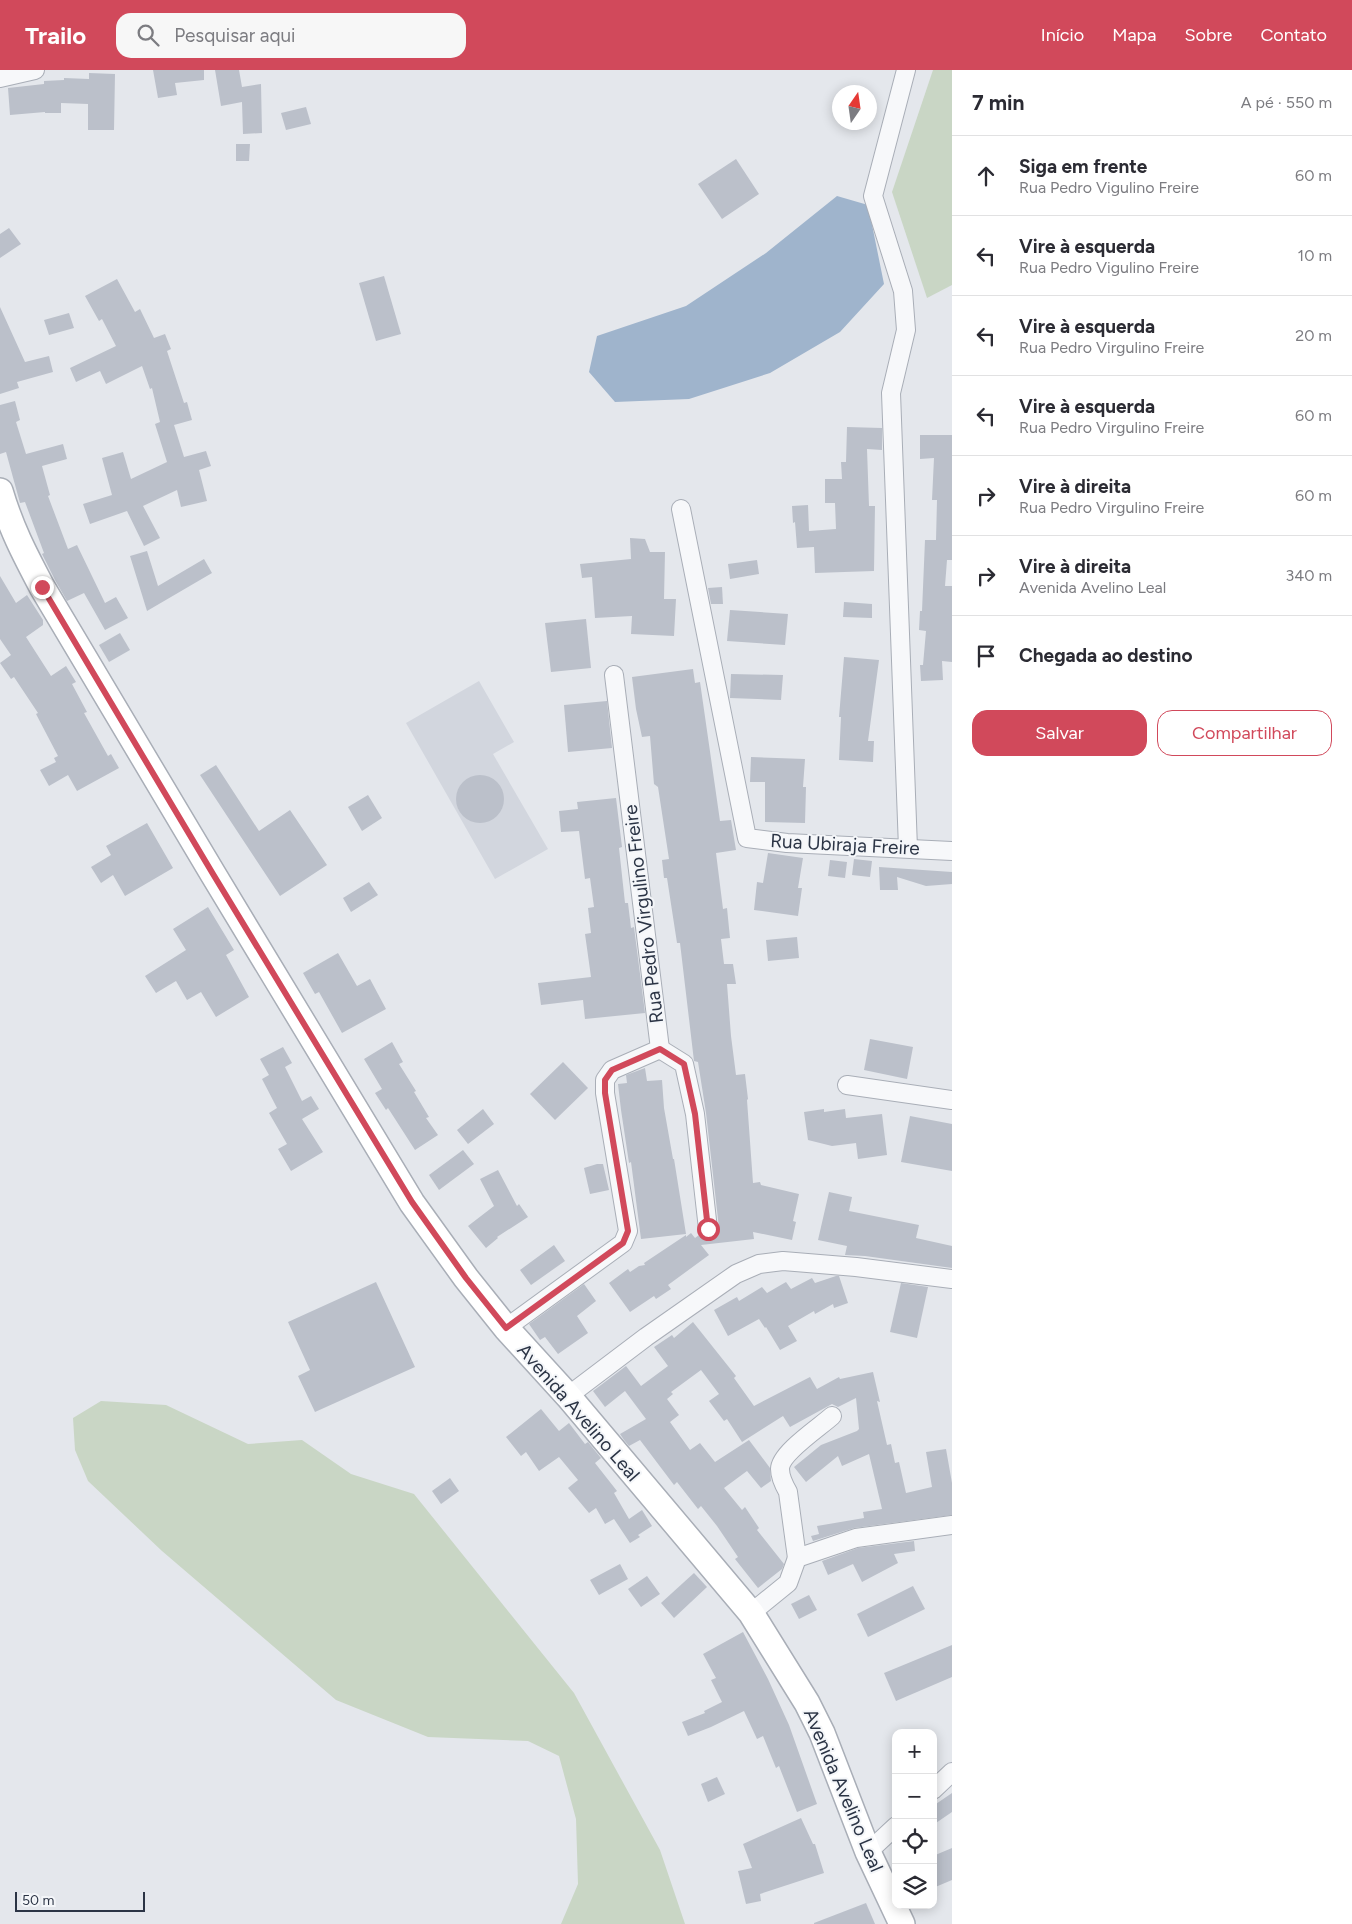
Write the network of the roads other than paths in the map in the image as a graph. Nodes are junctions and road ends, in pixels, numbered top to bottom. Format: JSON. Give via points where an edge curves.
{"nodes":[{"id":1,"x":35,"y":70,"type":"edge"},
{"id":2,"x":906,"y":70,"type":"edge"},
{"id":3,"x":0,"y":78,"type":"edge"},
{"id":4,"x":0,"y":492,"type":"edge"},
{"id":5,"x":681,"y":509,"type":"dead end"},
{"id":6,"x":614,"y":675,"type":"dead end"},
{"id":7,"x":908,"y":848,"type":"junction"},
{"id":8,"x":952,"y":851,"type":"edge"},
{"id":9,"x":660,"y":1049,"type":"junction"},
{"id":10,"x":847,"y":1085,"type":"dead end"},
{"id":11,"x":952,"y":1100,"type":"edge"},
{"id":12,"x":708,"y":1229,"type":"dead end"},
{"id":13,"x":952,"y":1279,"type":"edge"},
{"id":14,"x":506,"y":1328,"type":"junction"},
{"id":15,"x":568,"y":1396,"type":"junction"},
{"id":16,"x":832,"y":1416,"type":"dead end"},
{"id":17,"x":952,"y":1525,"type":"edge"},
{"id":18,"x":796,"y":1558,"type":"junction"},
{"id":19,"x":751,"y":1613,"type":"junction"},
{"id":20,"x":952,"y":1772,"type":"edge"},
{"id":21,"x":937,"y":1786,"type":"edge"},
{"id":22,"x":892,"y":1830,"type":"edge"},
{"id":23,"x":868,"y":1852,"type":"junction"},
{"id":24,"x":902,"y":1924,"type":"edge"}],
"edges":[{"from":1,"to":3,"type":"street"},
{"from":2,"to":7,"type":"street","via":[[873,196],[903,292],[906,330],[891,393]]},
{"from":4,"to":14,"type":"main road","name":"Avenida Avelino Leal","via":[[10,525],[42,587],[336,1079],[412,1202]]},
{"from":5,"to":7,"type":"street","name":"Rua Ubiraja Freire","via":[[747,838],[787,843]]},
{"from":6,"to":9,"type":"street","name":"Rua Pedro Virgulino Freire"},
{"from":7,"to":8,"type":"street","name":"Rua Ubiraja Freire"},
{"from":9,"to":12,"type":"street","via":[[684,1064],[695,1114]]},
{"from":9,"to":14,"type":"street","name":"Rua Pedro Virgulino Freire","via":[[612,1070],[605,1080],[628,1231],[623,1243]]},
{"from":10,"to":11,"type":"street"},
{"from":13,"to":15,"type":"street","via":[[783,1261],[759,1264],[736,1274]]},
{"from":14,"to":15,"type":"main road","name":"Avenida Avelino Leal"},
{"from":15,"to":19,"type":"main road","name":"Avenida Avelino Leal"},
{"from":16,"to":18,"type":"street","via":[[785,1456],[779,1468],[788,1492]]},
{"from":17,"to":18,"type":"street","via":[[856,1538]]},
{"from":18,"to":19,"type":"street","via":[[788,1583]]},
{"from":19,"to":23,"type":"main road","name":"Avenida Avelino Leal","via":[[822,1733]]},
{"from":20,"to":21,"type":"street"},
{"from":22,"to":23,"type":"street"},
{"from":23,"to":24,"type":"main road","name":"Avenida Avelino Leal"}]}
